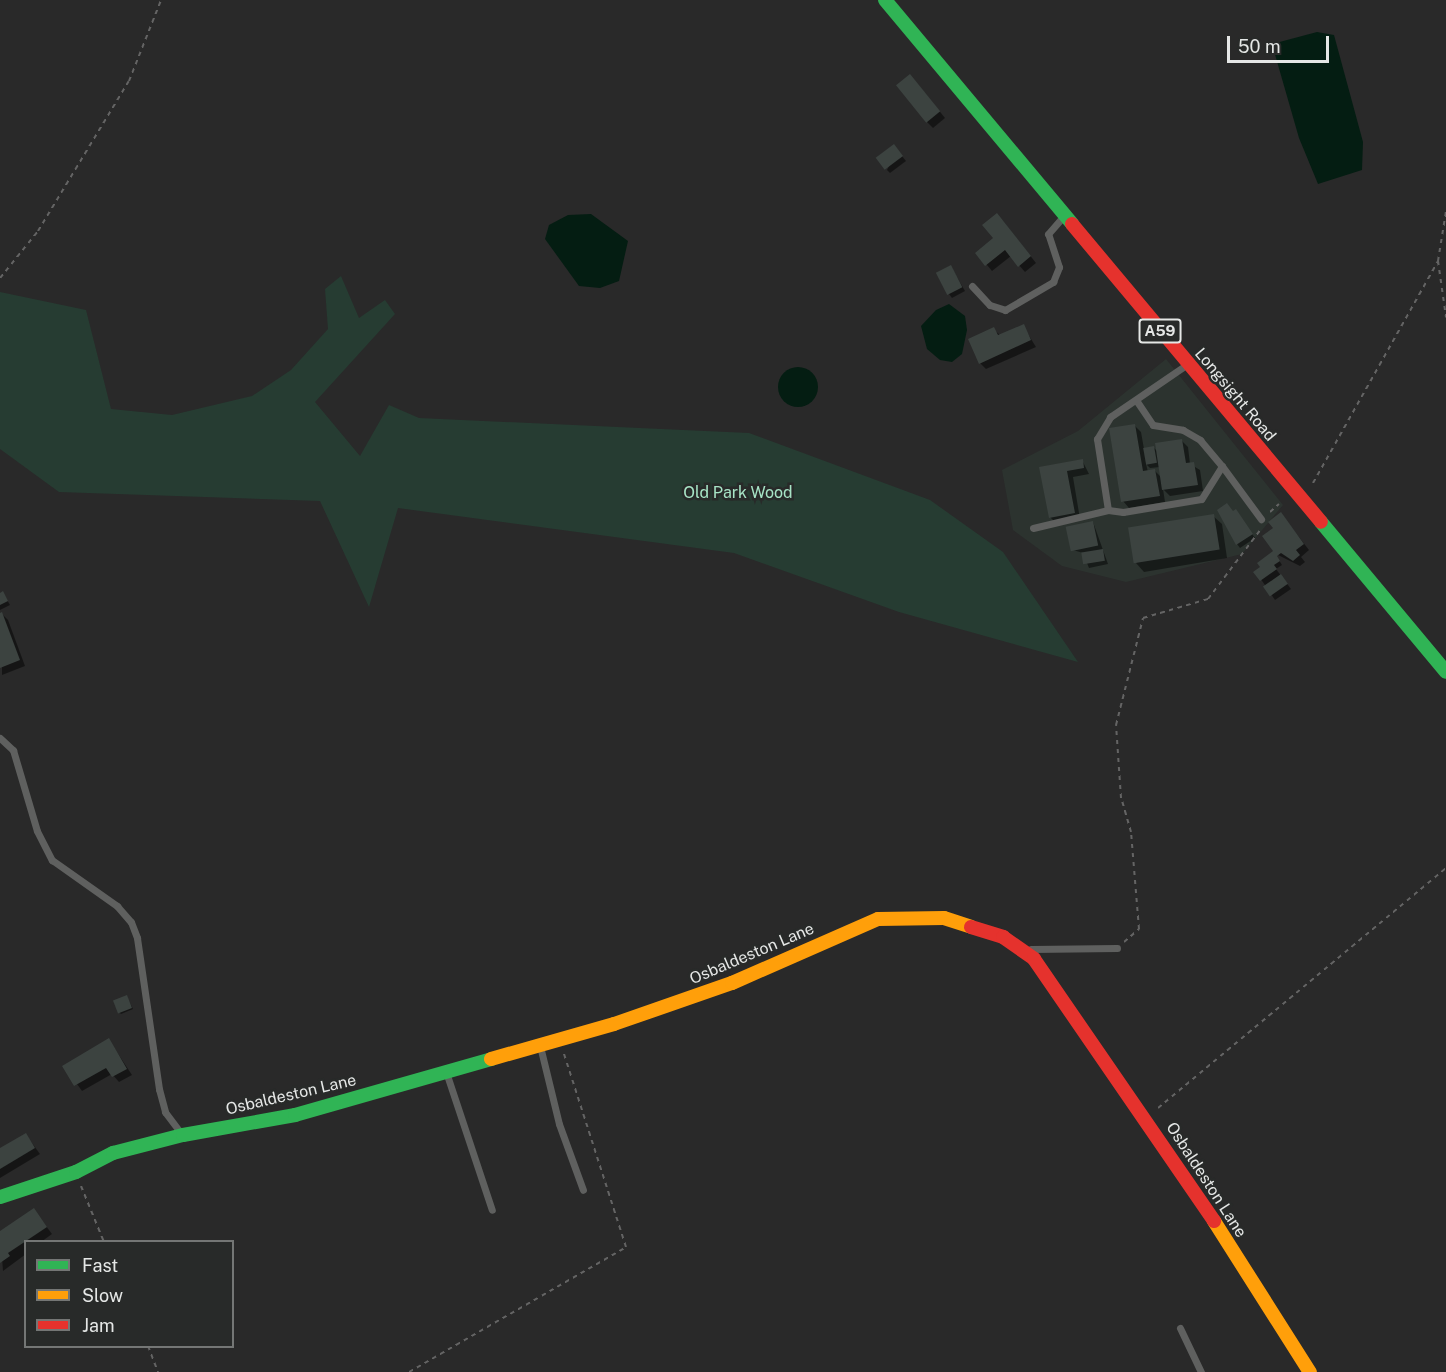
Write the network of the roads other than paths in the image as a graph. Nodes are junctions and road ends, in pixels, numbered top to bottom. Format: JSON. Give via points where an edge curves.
{"nodes":[{"id":1,"x":885,"y":0,"type":"edge"},
{"id":2,"x":1064,"y":216,"type":"junction"},
{"id":3,"x":972,"y":286,"type":"dead end"},
{"id":4,"x":1188,"y":364,"type":"junction"},
{"id":5,"x":1136,"y":400,"type":"junction"},
{"id":6,"x":1222,"y":466,"type":"junction"},
{"id":7,"x":1108,"y":510,"type":"junction"},
{"id":8,"x":1261,"y":519,"type":"road end"},
{"id":9,"x":1033,"y":528,"type":"dead end"},
{"id":10,"x":1446,"y":672,"type":"edge"},
{"id":11,"x":0,"y":738,"type":"edge"},
{"id":12,"x":1117,"y":948,"type":"road end"},
{"id":13,"x":1025,"y":949,"type":"junction"},
{"id":14,"x":539,"y":1044,"type":"junction"},
{"id":15,"x":447,"y":1072,"type":"junction"},
{"id":16,"x":183,"y":1135,"type":"junction"},
{"id":17,"x":583,"y":1190,"type":"dead end"},
{"id":18,"x":0,"y":1197,"type":"edge"},
{"id":19,"x":492,"y":1210,"type":"dead end"},
{"id":20,"x":1180,"y":1328,"type":"dead end"},
{"id":21,"x":1201,"y":1372,"type":"edge"},
{"id":22,"x":1310,"y":1372,"type":"edge"}],
"edges":[{"from":1,"to":2,"type":"main road","name":"Longsight Road","number":"A59","via":[[899,10]]},
{"from":2,"to":3,"type":"lane","via":[[1048,234],[1059,267],[1053,282],[1005,310],[990,305]]},
{"from":2,"to":4,"type":"main road","name":"Longsight Road","number":"A59"},
{"from":4,"to":5,"type":"lane"},
{"from":4,"to":10,"type":"main road","name":"Longsight Road","number":"A59"},
{"from":5,"to":6,"type":"lane","via":[[1153,425],[1183,430],[1200,440]]},
{"from":5,"to":7,"type":"lane","via":[[1110,417],[1097,439]]},
{"from":6,"to":7,"type":"lane","via":[[1201,499],[1123,512]]},
{"from":6,"to":8,"type":"lane"},
{"from":7,"to":9,"type":"lane"},
{"from":11,"to":16,"type":"lane","via":[[13,750],[37,831],[52,860],[117,906],[131,922],[137,938],[159,1089],[165,1112]]},
{"from":12,"to":13,"type":"lane"},
{"from":13,"to":14,"type":"main road","name":"Osbaldeston Lane","via":[[1003,937],[945,918],[878,919],[680,1002]]},
{"from":13,"to":22,"type":"main road","name":"Osbaldeston Lane","via":[[1146,1118]]},
{"from":14,"to":15,"type":"main road","name":"Osbaldeston Lane"},
{"from":14,"to":17,"type":"lane","via":[[559,1124]]},
{"from":15,"to":16,"type":"main road","name":"Osbaldeston Lane","via":[[295,1115]]},
{"from":15,"to":19,"type":"lane"},
{"from":16,"to":18,"type":"main road","name":"Osbaldeston Lane","via":[[113,1153],[76,1172]]},
{"from":20,"to":21,"type":"lane"}]}
